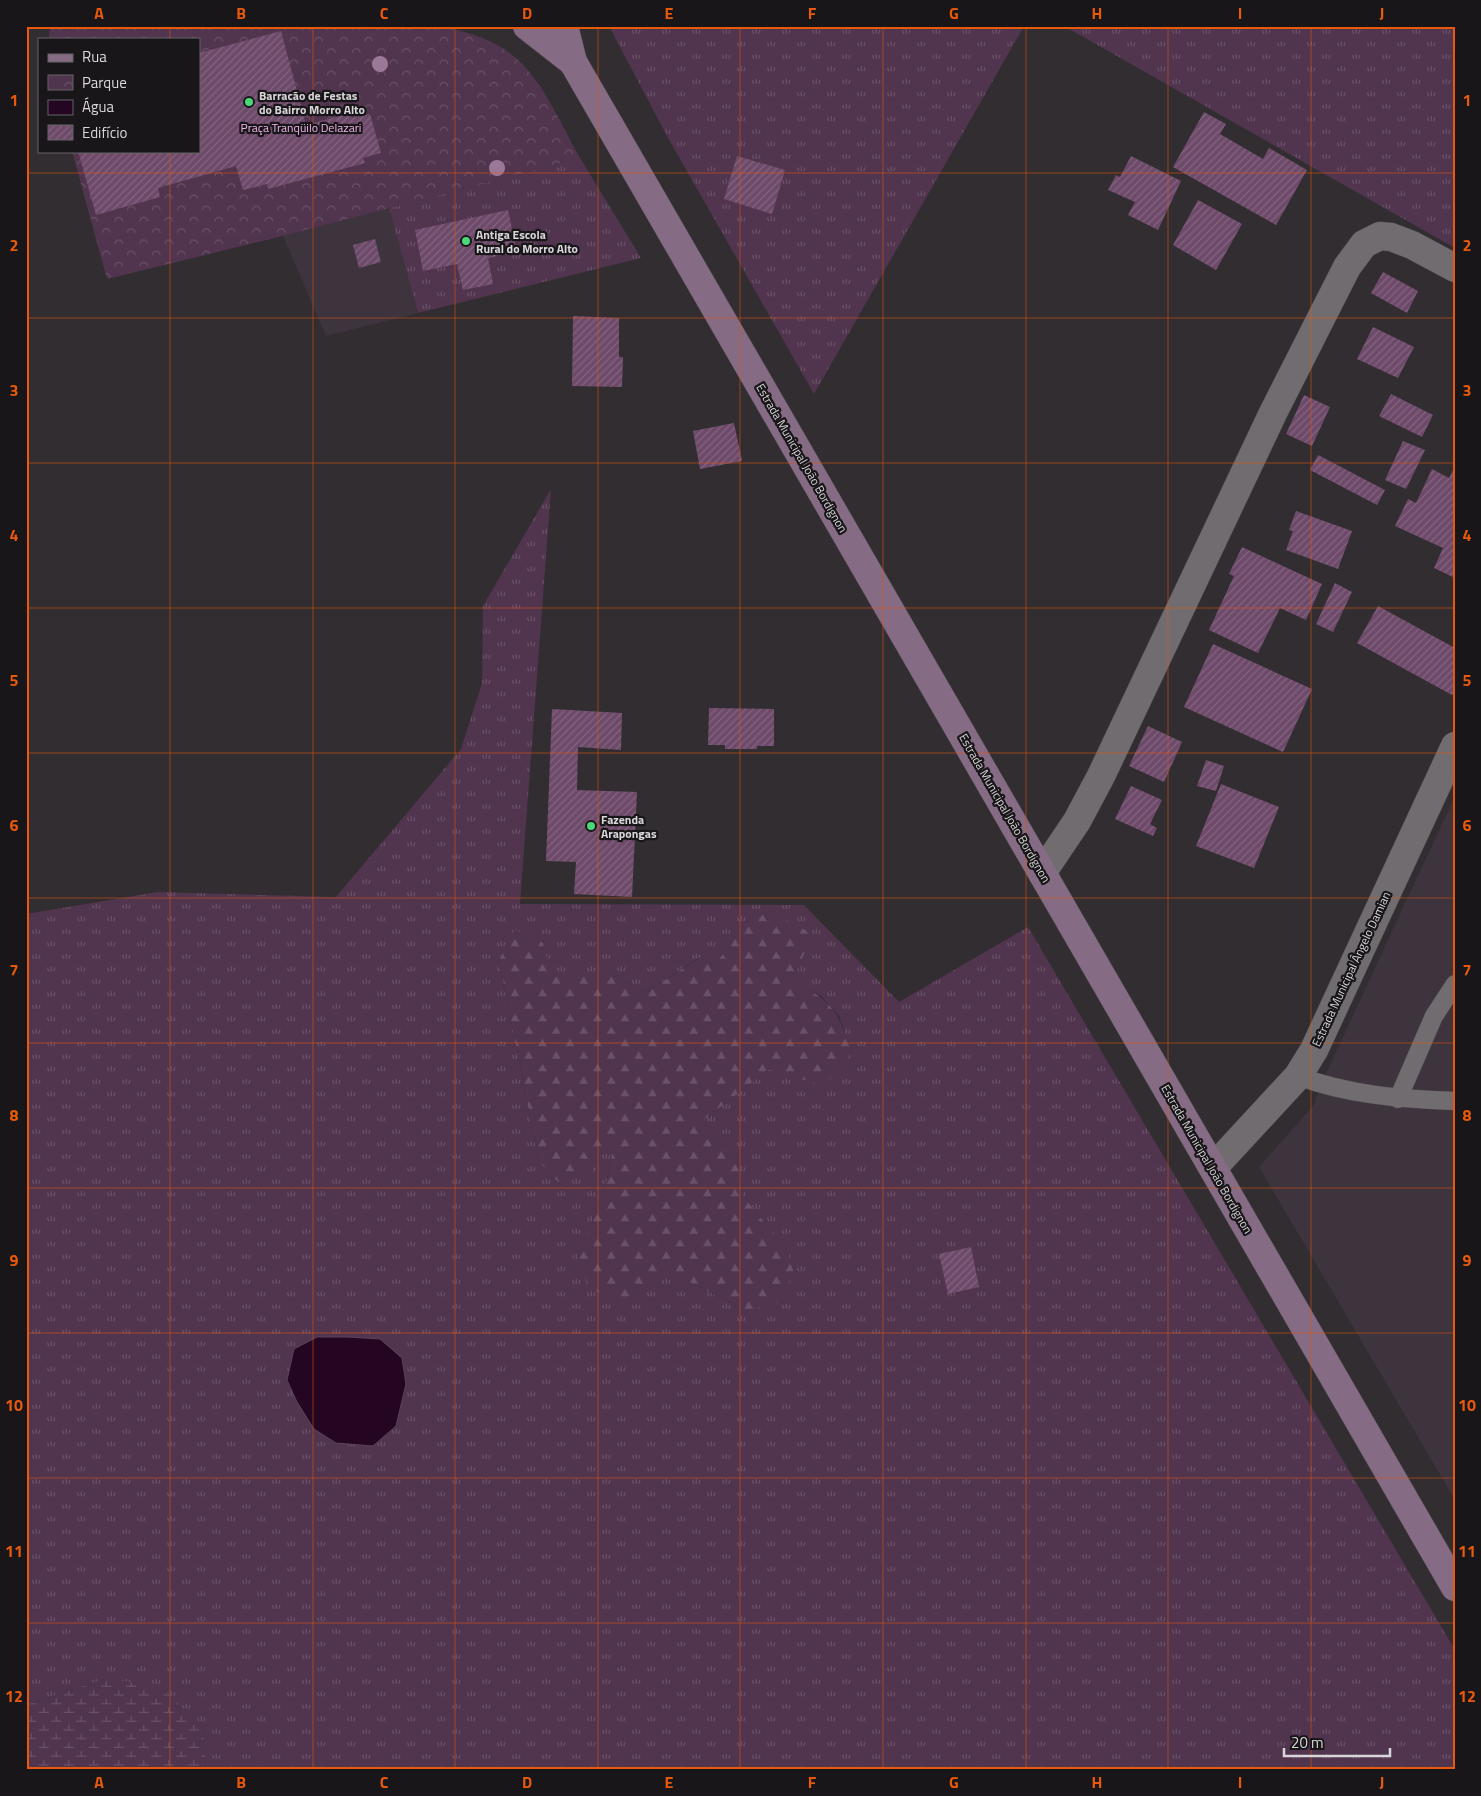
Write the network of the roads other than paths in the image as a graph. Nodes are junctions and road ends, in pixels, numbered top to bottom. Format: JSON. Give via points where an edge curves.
{"nodes":[{"id":1,"x":528,"y":26,"type":"edge"},
{"id":2,"x":564,"y":26,"type":"edge"},
{"id":3,"x":573,"y":62,"type":"junction"},
{"id":4,"x":1455,"y":268,"type":"edge"},
{"id":5,"x":1455,"y":746,"type":"edge"},
{"id":6,"x":1042,"y":873,"type":"junction"},
{"id":7,"x":1455,"y":984,"type":"edge"},
{"id":8,"x":1298,"y":1076,"type":"junction"},
{"id":9,"x":1398,"y":1099,"type":"junction"},
{"id":10,"x":1455,"y":1101,"type":"edge"},
{"id":11,"x":1213,"y":1168,"type":"junction"},
{"id":12,"x":1455,"y":1587,"type":"edge"}],
"edges":[{"from":1,"to":3,"type":"main road"},
{"from":2,"to":3,"type":"main road","name":"Estrada Municipal João Bordignon"},
{"from":3,"to":6,"type":"main road","name":"Estrada Municipal João Bordignon"},
{"from":4,"to":6,"type":"street","via":[[1412,245],[1380,236],[1364,244],[1347,267],[1281,396],[1101,776],[1078,820]]},
{"from":5,"to":8,"type":"street","name":"Estrada Municipal Ângelo Damian","via":[[1347,975],[1331,1016]]},
{"from":6,"to":11,"type":"main road","name":"Estrada Municipal João Bordignon"},
{"from":7,"to":9,"type":"lane","via":[[1434,1016]]},
{"from":8,"to":9,"type":"lane","via":[[1322,1086]]},
{"from":8,"to":11,"type":"street","name":"Estrada Municipal Ângelo Damian"},
{"from":9,"to":10,"type":"lane"},
{"from":11,"to":12,"type":"main road","name":"Estrada Municipal João Bordignon"}]}
